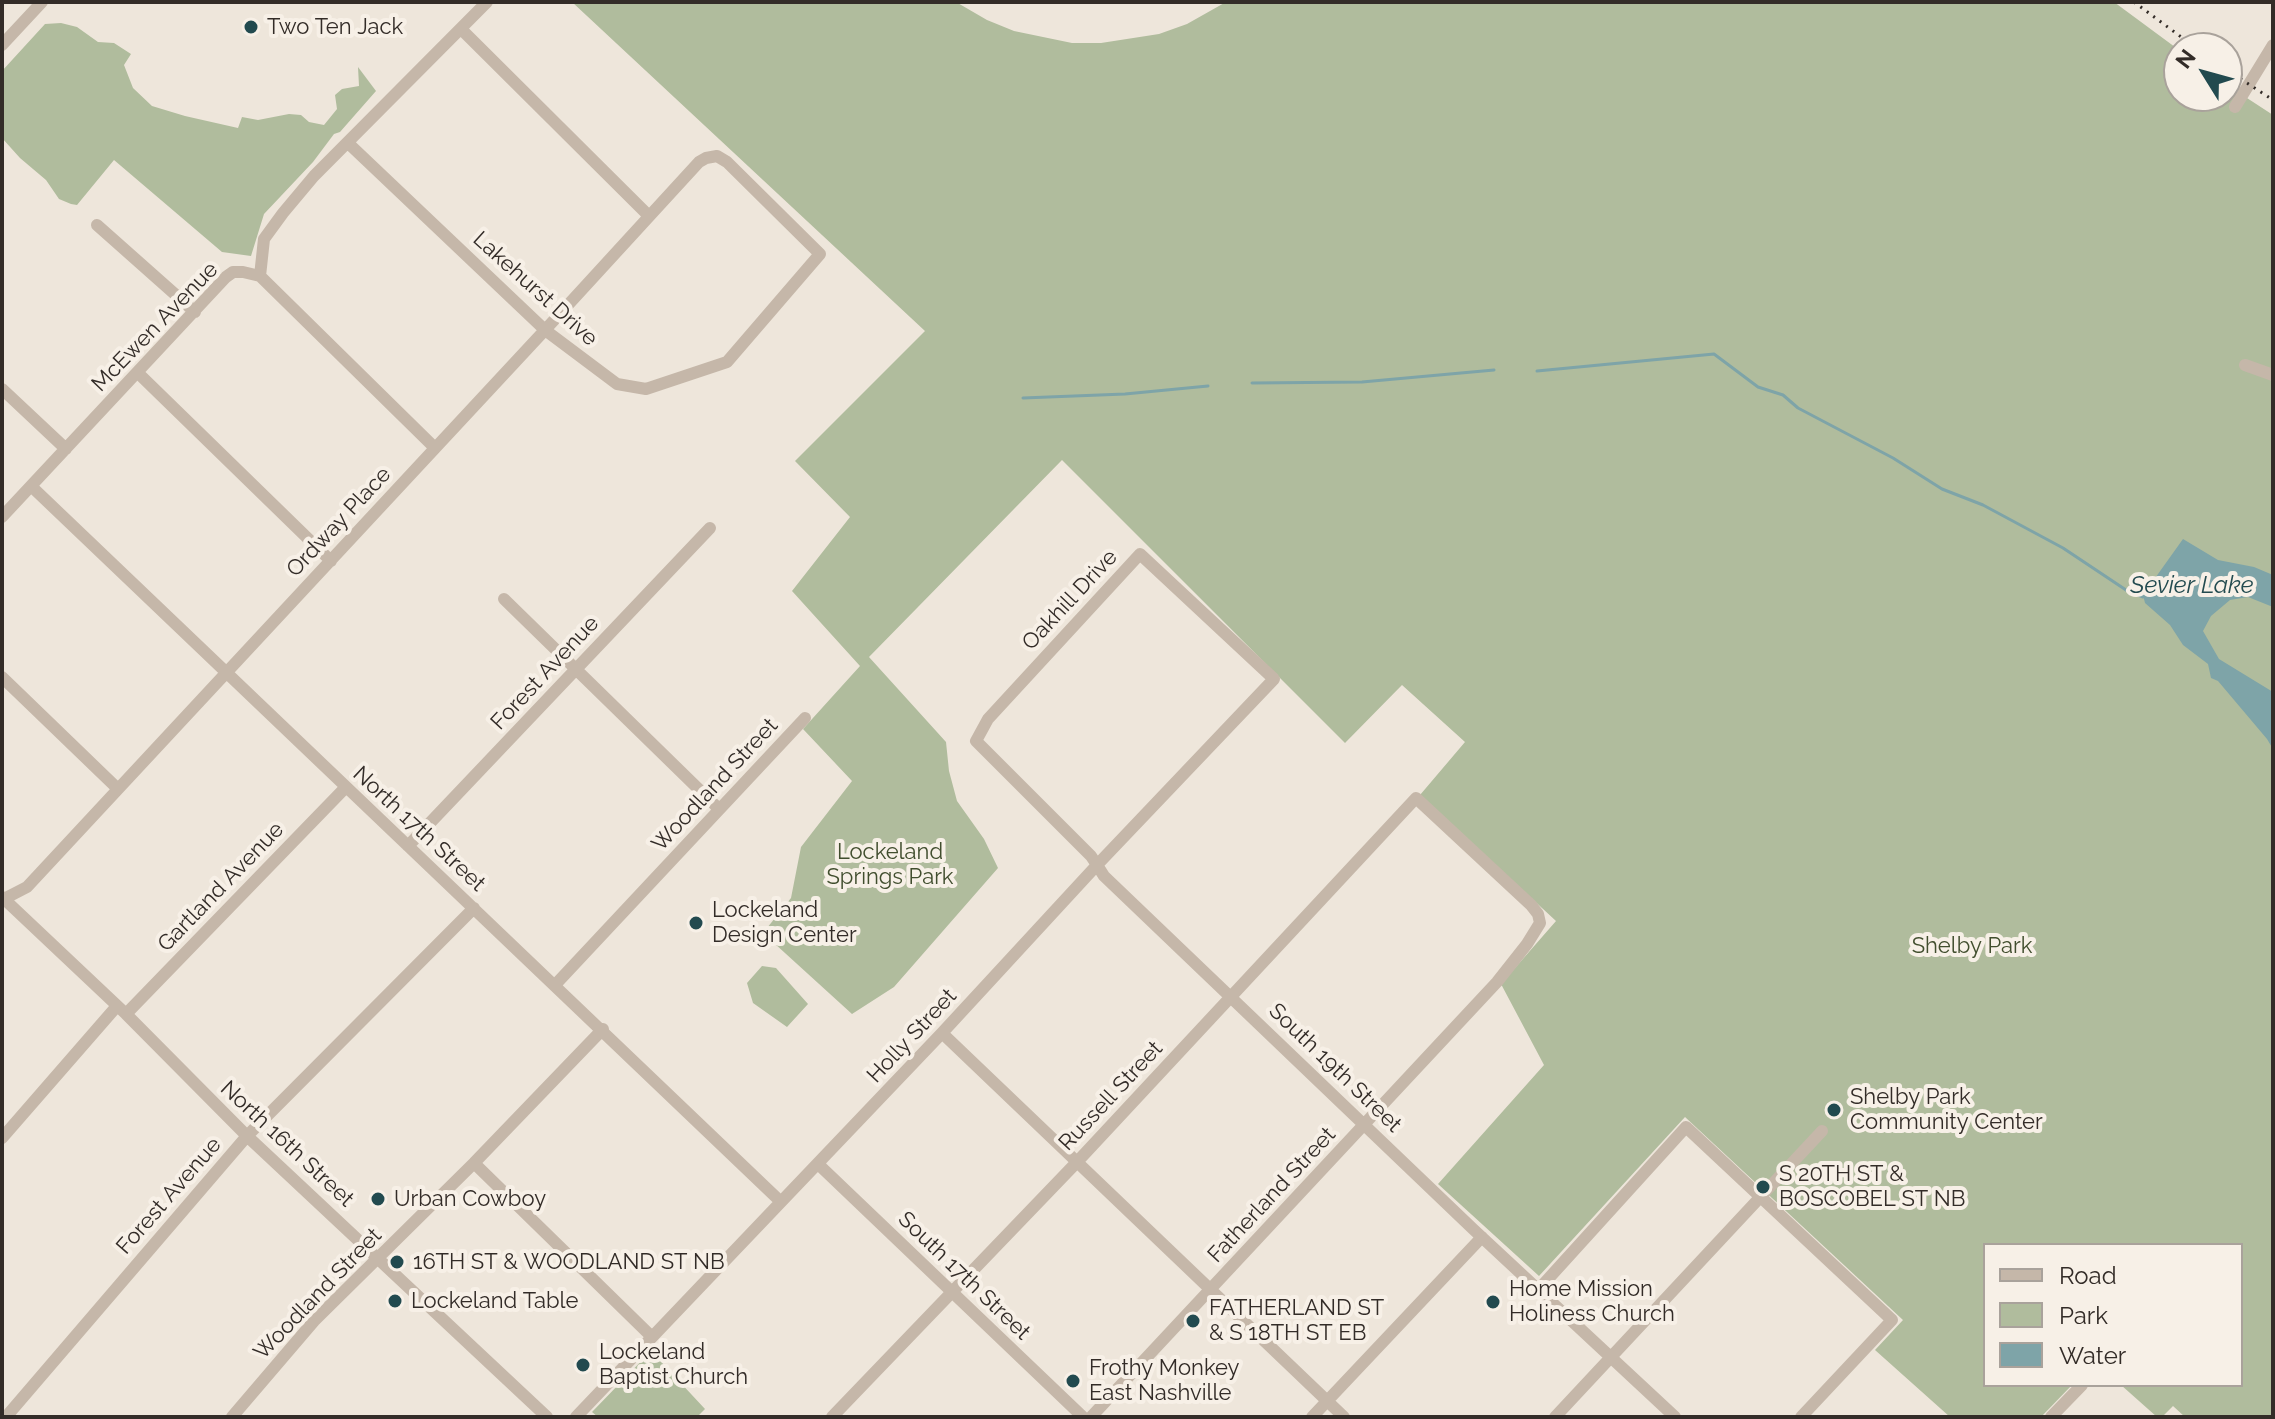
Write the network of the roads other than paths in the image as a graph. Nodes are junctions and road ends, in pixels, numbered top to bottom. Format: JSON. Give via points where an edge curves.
{"nodes":[{"id":1,"x":42,"y":2,"type":"edge"},
{"id":2,"x":487,"y":2,"type":"edge"},
{"id":3,"x":461,"y":29,"type":"junction"},
{"id":4,"x":2,"y":45,"type":"edge"},
{"id":5,"x":2273,"y":45,"type":"edge"},
{"id":6,"x":2243,"y":94,"type":"edge"},
{"id":7,"x":348,"y":143,"type":"junction"},
{"id":8,"x":649,"y":216,"type":"junction"},
{"id":9,"x":97,"y":225,"type":"dead end"},
{"id":10,"x":820,"y":254,"type":"joint"},
{"id":11,"x":260,"y":276,"type":"junction"},
{"id":12,"x":195,"y":312,"type":"junction"},
{"id":13,"x":545,"y":330,"type":"junction"},
{"id":14,"x":2245,"y":365,"type":"dead end"},
{"id":15,"x":138,"y":373,"type":"junction"},
{"id":16,"x":2273,"y":375,"type":"edge"},
{"id":17,"x":2,"y":389,"type":"edge"},
{"id":18,"x":435,"y":448,"type":"junction"},
{"id":19,"x":66,"y":449,"type":"junction"},
{"id":20,"x":31,"y":486,"type":"junction"},
{"id":21,"x":2,"y":517,"type":"edge"},
{"id":22,"x":710,"y":528,"type":"dead end"},
{"id":23,"x":331,"y":561,"type":"junction"},
{"id":24,"x":504,"y":599,"type":"dead end"},
{"id":25,"x":577,"y":669,"type":"junction"},
{"id":26,"x":227,"y":672,"type":"junction"},
{"id":27,"x":2,"y":677,"type":"edge"},
{"id":28,"x":1274,"y":679,"type":"joint"},
{"id":29,"x":805,"y":718,"type":"dead end"},
{"id":30,"x":976,"y":741,"type":"joint"},
{"id":31,"x":346,"y":787,"type":"junction"},
{"id":32,"x":118,"y":789,"type":"junction"},
{"id":33,"x":719,"y":809,"type":"junction"},
{"id":34,"x":408,"y":846,"type":"junction"},
{"id":35,"x":1097,"y":865,"type":"junction"},
{"id":36,"x":3,"y":899,"type":"edge"},
{"id":37,"x":474,"y":908,"type":"junction"},
{"id":38,"x":1540,"y":923,"type":"joint"},
{"id":39,"x":555,"y":985,"type":"junction"},
{"id":40,"x":1231,"y":997,"type":"junction"},
{"id":41,"x":121,"y":1010,"type":"junction"},
{"id":42,"x":603,"y":1029,"type":"junction"},
{"id":43,"x":942,"y":1033,"type":"junction"},
{"id":44,"x":1365,"y":1125,"type":"junction"},
{"id":45,"x":1822,"y":1131,"type":"dead end"},
{"id":46,"x":247,"y":1136,"type":"junction"},
{"id":47,"x":2,"y":1138,"type":"edge"},
{"id":48,"x":1077,"y":1162,"type":"junction"},
{"id":49,"x":474,"y":1163,"type":"junction"},
{"id":50,"x":818,"y":1164,"type":"junction"},
{"id":51,"x":1762,"y":1198,"type":"junction"},
{"id":52,"x":780,"y":1201,"type":"junction"},
{"id":53,"x":1482,"y":1237,"type":"junction"},
{"id":54,"x":379,"y":1258,"type":"junction"},
{"id":55,"x":1539,"y":1289,"type":"junction"},
{"id":56,"x":1211,"y":1290,"type":"junction"},
{"id":57,"x":953,"y":1292,"type":"junction"},
{"id":58,"x":651,"y":1336,"type":"junction"},
{"id":59,"x":1611,"y":1358,"type":"junction"},
{"id":60,"x":2080,"y":1387,"type":"edge"},
{"id":61,"x":1327,"y":1401,"type":"junction"},
{"id":62,"x":6,"y":1417,"type":"edge"},
{"id":63,"x":232,"y":1417,"type":"edge"},
{"id":64,"x":547,"y":1417,"type":"edge"},
{"id":65,"x":576,"y":1417,"type":"edge"},
{"id":66,"x":832,"y":1417,"type":"edge"},
{"id":67,"x":1083,"y":1417,"type":"edge"},
{"id":68,"x":1091,"y":1417,"type":"edge"},
{"id":69,"x":1312,"y":1417,"type":"edge"},
{"id":70,"x":1344,"y":1417,"type":"edge"},
{"id":71,"x":1555,"y":1417,"type":"edge"},
{"id":72,"x":1675,"y":1417,"type":"edge"},
{"id":73,"x":1801,"y":1417,"type":"edge"},
{"id":74,"x":2051,"y":1417,"type":"edge"}],
"edges":[{"from":1,"to":4,"type":"street"},
{"from":2,"to":3,"type":"street"},
{"from":3,"to":7,"type":"street"},
{"from":3,"to":8,"type":"street"},
{"from":5,"to":6,"type":"street"},
{"from":7,"to":11,"type":"street","via":[[264,239]]},
{"from":7,"to":13,"type":"street","name":"Lakehurst Drive"},
{"from":8,"to":10,"type":"street","name":"Ordway Place","via":[[699,162],[716,156]]},
{"from":8,"to":13,"type":"street","name":"Ordway Place"},
{"from":9,"to":12,"type":"street"},
{"from":10,"to":13,"type":"street","name":"Lakehurst Drive","via":[[727,362],[646,389],[617,384]]},
{"from":11,"to":12,"type":"street","name":"McEwen Avenue","via":[[233,272]]},
{"from":11,"to":18,"type":"street"},
{"from":12,"to":15,"type":"street","name":"McEwen Avenue"},
{"from":13,"to":18,"type":"street","name":"Ordway Place"},
{"from":14,"to":16,"type":"street"},
{"from":15,"to":19,"type":"street","name":"McEwen Avenue"},
{"from":15,"to":23,"type":"street"},
{"from":17,"to":19,"type":"street"},
{"from":18,"to":23,"type":"street","name":"Ordway Place"},
{"from":19,"to":20,"type":"street","name":"McEwen Avenue"},
{"from":20,"to":21,"type":"street","name":"McEwen Avenue"},
{"from":20,"to":26,"type":"street","name":"North 17th Street"},
{"from":22,"to":25,"type":"street","name":"Forest Avenue"},
{"from":23,"to":26,"type":"street","name":"Ordway Place"},
{"from":24,"to":25,"type":"street"},
{"from":25,"to":33,"type":"street"},
{"from":25,"to":34,"type":"street","name":"Forest Avenue"},
{"from":26,"to":31,"type":"street","name":"North 17th Street"},
{"from":26,"to":32,"type":"street","name":"Ordway Place"},
{"from":27,"to":32,"type":"street"},
{"from":28,"to":30,"type":"street","name":"Oakhill Drive","via":[[1140,554],[988,719]]},
{"from":28,"to":35,"type":"street","name":"Holly Street"},
{"from":29,"to":33,"type":"street","name":"Woodland Street"},
{"from":30,"to":35,"type":"street","name":"South 19th Street"},
{"from":31,"to":34,"type":"street","name":"North 17th Street"},
{"from":31,"to":41,"type":"street","name":"Gartland Avenue"},
{"from":32,"to":36,"type":"street","name":"Ordway Place","via":[[27,887]]},
{"from":33,"to":39,"type":"street","name":"Woodland Street"},
{"from":34,"to":37,"type":"street","name":"North 17th Street"},
{"from":35,"to":40,"type":"street","name":"South 19th Street"},
{"from":35,"to":43,"type":"street","name":"Holly Street"},
{"from":36,"to":41,"type":"street","name":"North 16th Street"},
{"from":37,"to":39,"type":"street","name":"North 17th Street"},
{"from":37,"to":46,"type":"street","name":"Forest Avenue"},
{"from":38,"to":40,"type":"street","name":"Russell Street","via":[[1533,907],[1416,798]]},
{"from":38,"to":44,"type":"street","name":"Fatherland Street","via":[[1497,982]]},
{"from":39,"to":42,"type":"street","name":"North 17th Street"},
{"from":40,"to":44,"type":"street","name":"South 19th Street"},
{"from":40,"to":48,"type":"street","name":"Russell Street"},
{"from":41,"to":46,"type":"street","name":"North 16th Street"},
{"from":41,"to":47,"type":"street","name":"Gartland Avenue"},
{"from":42,"to":49,"type":"street","name":"Woodland Street"},
{"from":42,"to":52,"type":"street","name":"North 17th Street"},
{"from":43,"to":48,"type":"street"},
{"from":43,"to":50,"type":"street","name":"Holly Street"},
{"from":44,"to":53,"type":"street","name":"South 19th Street"},
{"from":44,"to":56,"type":"street","name":"Fatherland Street"},
{"from":45,"to":51,"type":"street"},
{"from":46,"to":54,"type":"street","name":"North 16th Street"},
{"from":46,"to":62,"type":"street","name":"Forest Avenue"},
{"from":48,"to":56,"type":"street"},
{"from":48,"to":57,"type":"street","name":"Russell Street"},
{"from":49,"to":54,"type":"street","name":"Woodland Street"},
{"from":49,"to":58,"type":"street"},
{"from":50,"to":52,"type":"street","name":"Holly Street"},
{"from":50,"to":57,"type":"street","name":"South 17th Street"},
{"from":51,"to":55,"type":"street","via":[[1686,1127]]},
{"from":51,"to":59,"type":"street"},
{"from":51,"to":73,"type":"street","via":[[1892,1320]]},
{"from":52,"to":58,"type":"street","name":"Holly Street"},
{"from":53,"to":55,"type":"street","name":"South 19th Street"},
{"from":53,"to":61,"type":"street"},
{"from":54,"to":63,"type":"street","name":"Woodland Street","via":[[314,1321]]},
{"from":54,"to":64,"type":"street","name":"North 16th Street"},
{"from":55,"to":59,"type":"street","name":"South 19th Street"},
{"from":56,"to":61,"type":"street"},
{"from":56,"to":68,"type":"street","name":"Fatherland Street"},
{"from":57,"to":66,"type":"street","name":"Russell Street"},
{"from":57,"to":67,"type":"street","name":"South 17th Street"},
{"from":58,"to":65,"type":"street","name":"Holly Street"},
{"from":59,"to":71,"type":"street"},
{"from":59,"to":72,"type":"street","name":"South 19th Street"},
{"from":60,"to":74,"type":"street"},
{"from":61,"to":69,"type":"street"},
{"from":61,"to":70,"type":"street"}]}
